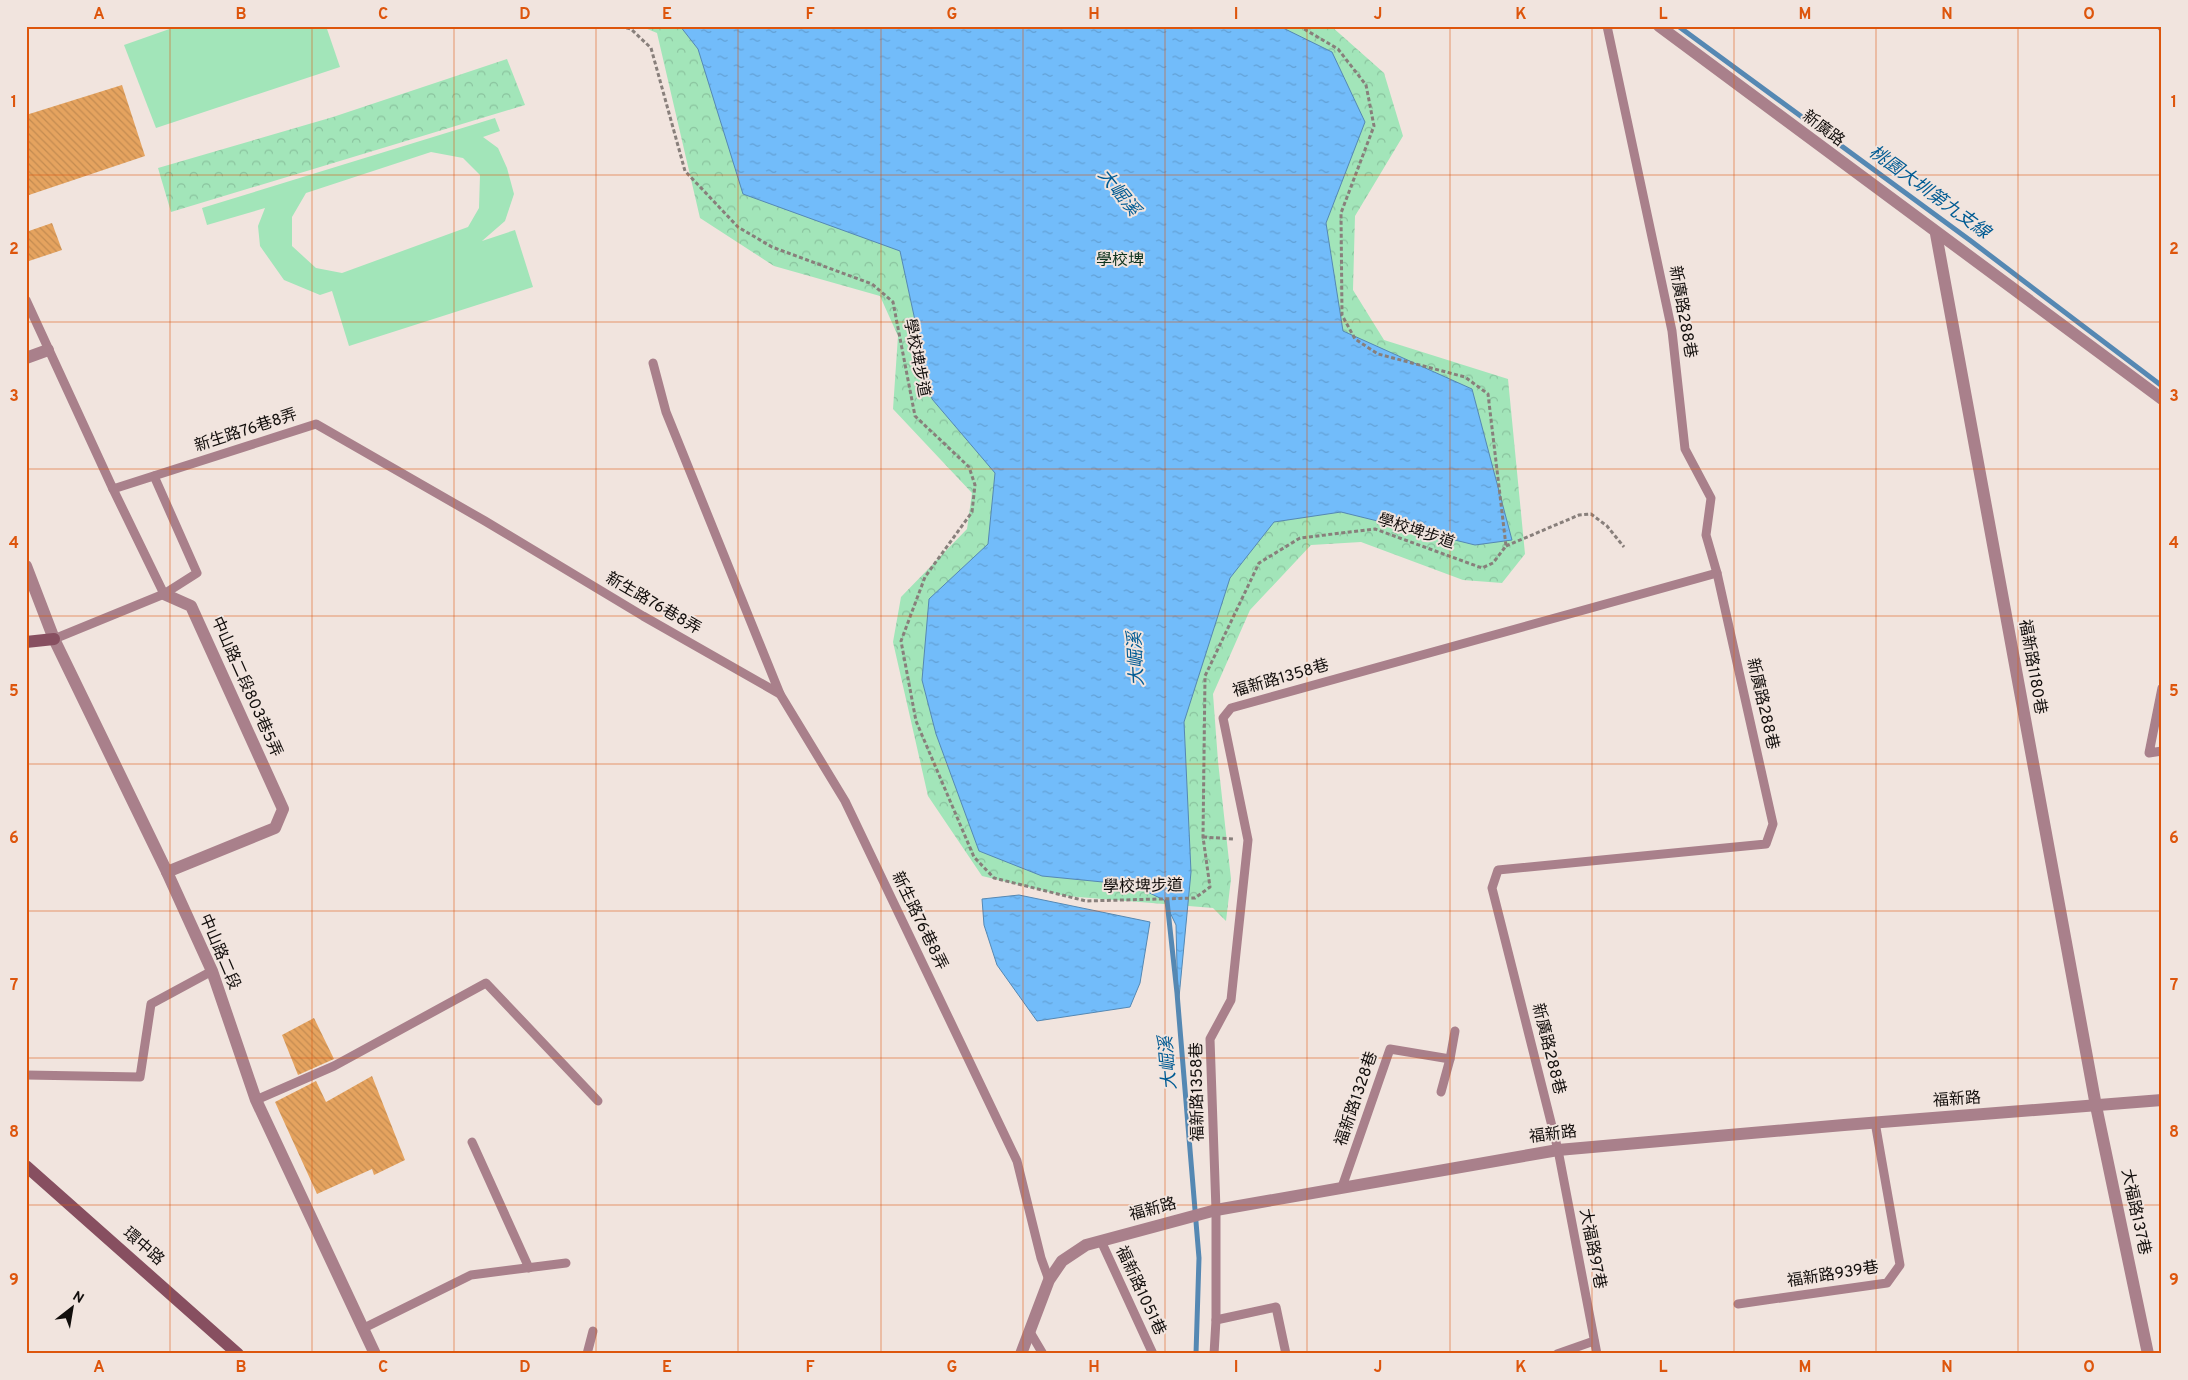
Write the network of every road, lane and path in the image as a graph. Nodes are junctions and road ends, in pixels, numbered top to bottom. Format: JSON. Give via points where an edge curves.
{"nodes":[{"id":1,"x":620,"y":26,"type":"edge"},
{"id":2,"x":1242,"y":26,"type":"edge"},
{"id":3,"x":1258,"y":26,"type":"edge"},
{"id":4,"x":1299,"y":26,"type":"edge"},
{"id":5,"x":1607,"y":26,"type":"edge"},
{"id":6,"x":1659,"y":26,"type":"edge"},
{"id":7,"x":1936,"y":234,"type":"junction"},
{"id":8,"x":26,"y":300,"type":"edge"},
{"id":9,"x":48,"y":350,"type":"junction"},
{"id":10,"x":26,"y":358,"type":"edge"},
{"id":11,"x":653,"y":363,"type":"dead end"},
{"id":12,"x":2162,"y":399,"type":"edge"},
{"id":13,"x":154,"y":476,"type":"junction"},
{"id":14,"x":112,"y":489,"type":"junction"},
{"id":15,"x":1506,"y":546,"type":"junction"},
{"id":16,"x":1624,"y":547,"type":"dead end"},
{"id":17,"x":26,"y":566,"type":"edge"},
{"id":18,"x":1717,"y":573,"type":"junction"},
{"id":19,"x":164,"y":594,"type":"junction"},
{"id":20,"x":54,"y":639,"type":"junction"},
{"id":21,"x":26,"y":642,"type":"edge"},
{"id":22,"x":2162,"y":688,"type":"edge"},
{"id":23,"x":780,"y":694,"type":"junction"},
{"id":24,"x":2162,"y":751,"type":"edge"},
{"id":25,"x":1203,"y":837,"type":"junction"},
{"id":26,"x":1248,"y":840,"type":"junction"},
{"id":27,"x":167,"y":872,"type":"junction"},
{"id":28,"x":212,"y":971,"type":"junction"},
{"id":29,"x":1456,"y":1031,"type":"dead end"},
{"id":30,"x":1450,"y":1059,"type":"junction"},
{"id":31,"x":26,"y":1075,"type":"edge"},
{"id":32,"x":1441,"y":1092,"type":"dead end"},
{"id":33,"x":256,"y":1100,"type":"junction"},
{"id":34,"x":2162,"y":1100,"type":"edge"},
{"id":35,"x":598,"y":1101,"type":"dead end"},
{"id":36,"x":2096,"y":1106,"type":"junction"},
{"id":37,"x":1875,"y":1122,"type":"junction"},
{"id":38,"x":472,"y":1142,"type":"dead end"},
{"id":39,"x":1558,"y":1150,"type":"junction"},
{"id":40,"x":26,"y":1166,"type":"edge"},
{"id":41,"x":1342,"y":1187,"type":"junction"},
{"id":42,"x":1216,"y":1210,"type":"junction"},
{"id":43,"x":1101,"y":1241,"type":"junction"},
{"id":44,"x":566,"y":1263,"type":"dead end"},
{"id":45,"x":529,"y":1268,"type":"junction"},
{"id":46,"x":1049,"y":1280,"type":"junction"},
{"id":47,"x":1738,"y":1304,"type":"dead end"},
{"id":48,"x":1216,"y":1320,"type":"junction"},
{"id":49,"x":364,"y":1328,"type":"junction"},
{"id":50,"x":593,"y":1331,"type":"dead end"},
{"id":51,"x":1030,"y":1332,"type":"junction"},
{"id":52,"x":1594,"y":1342,"type":"junction"},
{"id":53,"x":238,"y":1354,"type":"edge"},
{"id":54,"x":375,"y":1354,"type":"edge"},
{"id":55,"x":587,"y":1354,"type":"edge"},
{"id":56,"x":1021,"y":1354,"type":"edge"},
{"id":57,"x":1043,"y":1354,"type":"edge"},
{"id":58,"x":1153,"y":1354,"type":"edge"},
{"id":59,"x":1214,"y":1354,"type":"edge"},
{"id":60,"x":1286,"y":1354,"type":"edge"},
{"id":61,"x":1557,"y":1354,"type":"edge"},
{"id":62,"x":1596,"y":1354,"type":"edge"},
{"id":63,"x":2148,"y":1354,"type":"edge"}],
"edges":[{"from":1,"to":25,"type":"path","name":"學校埤步道","via":[[631,29],[651,48],[685,171],[738,227],[772,248],[872,284],[892,302],[915,416],[968,467],[975,485],[972,512],[925,577],[901,642],[916,721],[974,857],[994,878],[1086,900],[1194,898],[1210,887]]},
{"from":2,"to":3,"type":"path"},
{"from":4,"to":15,"type":"path","via":[[1338,50],[1366,85],[1374,126],[1341,213],[1342,315],[1355,339],[1378,354],[1465,377],[1488,394]]},
{"from":5,"to":18,"type":"lane","name":"新廣路288巷","via":[[1672,331],[1685,448],[1711,498],[1706,535]]},
{"from":6,"to":7,"type":"street","name":"新廣路"},
{"from":7,"to":12,"type":"street","name":"新廣路"},
{"from":7,"to":36,"type":"street","name":"福新路1180巷"},
{"from":8,"to":9,"type":"lane"},
{"from":9,"to":10,"type":"street"},
{"from":9,"to":14,"type":"lane"},
{"from":11,"to":23,"type":"lane","via":[[666,412]]},
{"from":13,"to":14,"type":"lane","name":"新生路76巷8弄"},
{"from":13,"to":19,"type":"lane","via":[[197,574]]},
{"from":13,"to":23,"type":"lane","name":"新生路76巷8弄","via":[[316,424]]},
{"from":14,"to":19,"type":"lane"},
{"from":15,"to":16,"type":"path","via":[[1579,515],[1591,514],[1607,526]]},
{"from":15,"to":25,"type":"path","name":"學校埤步道","via":[[1493,563],[1482,568],[1375,529],[1300,538],[1259,563],[1205,676]]},
{"from":17,"to":20,"type":"street","name":"中山路二段"},
{"from":18,"to":26,"type":"lane","name":"福新路1358巷","via":[[1231,708],[1223,718]]},
{"from":18,"to":39,"type":"lane","name":"新廣路288巷","via":[[1773,824],[1766,844],[1498,870],[1492,888]]},
{"from":19,"to":20,"type":"lane"},
{"from":19,"to":27,"type":"street","name":"中山路二段803巷5弄","via":[[191,606],[283,809],[275,828]]},
{"from":20,"to":21,"type":"main road"},
{"from":20,"to":27,"type":"street","name":"中山路二段"},
{"from":22,"to":24,"type":"lane","via":[[2149,753]]},
{"from":23,"to":46,"type":"lane","name":"新生路76巷8弄","via":[[845,801],[1017,1161]]},
{"from":25,"to":26,"type":"path"},
{"from":26,"to":42,"type":"lane","name":"福新路1358巷","via":[[1230,1000],[1210,1039]]},
{"from":27,"to":28,"type":"street","name":"中山路二段"},
{"from":28,"to":31,"type":"lane","via":[[151,1004],[140,1077]]},
{"from":28,"to":33,"type":"street","name":"中山路二段"},
{"from":29,"to":30,"type":"lane"},
{"from":30,"to":32,"type":"lane"},
{"from":30,"to":41,"type":"lane","name":"福新路1328巷","via":[[1390,1049]]},
{"from":33,"to":35,"type":"lane","via":[[334,1066],[486,983]]},
{"from":33,"to":49,"type":"street","name":"中山路二段"},
{"from":34,"to":36,"type":"street","name":"福新路"},
{"from":36,"to":37,"type":"street","name":"福新路"},
{"from":36,"to":63,"type":"street","name":"大福路137巷"},
{"from":37,"to":39,"type":"street","name":"福新路"},
{"from":37,"to":47,"type":"lane","name":"福新路939巷","via":[[1900,1265],[1887,1283]]},
{"from":38,"to":45,"type":"lane"},
{"from":39,"to":41,"type":"street","name":"福新路"},
{"from":39,"to":52,"type":"lane","name":"大福路97巷"},
{"from":40,"to":53,"type":"main road","name":"環中路"},
{"from":41,"to":42,"type":"street","name":"福新路"},
{"from":42,"to":43,"type":"street","name":"福新路"},
{"from":42,"to":48,"type":"lane","name":"福新路1358巷"},
{"from":43,"to":46,"type":"street","name":"福新路","via":[[1086,1245],[1062,1260]]},
{"from":43,"to":58,"type":"lane","name":"福新路1051巷"},
{"from":44,"to":45,"type":"lane"},
{"from":45,"to":49,"type":"lane","via":[[471,1274]]},
{"from":46,"to":51,"type":"street","name":"福新路"},
{"from":48,"to":59,"type":"lane","name":"福新路1358巷"},
{"from":48,"to":60,"type":"lane","via":[[1276,1308]]},
{"from":49,"to":54,"type":"street","name":"中山路二段"},
{"from":50,"to":55,"type":"lane"},
{"from":51,"to":56,"type":"street","name":"福新路"},
{"from":51,"to":57,"type":"lane"},
{"from":52,"to":61,"type":"lane"},
{"from":52,"to":62,"type":"lane","name":"大福路97巷"}]}
